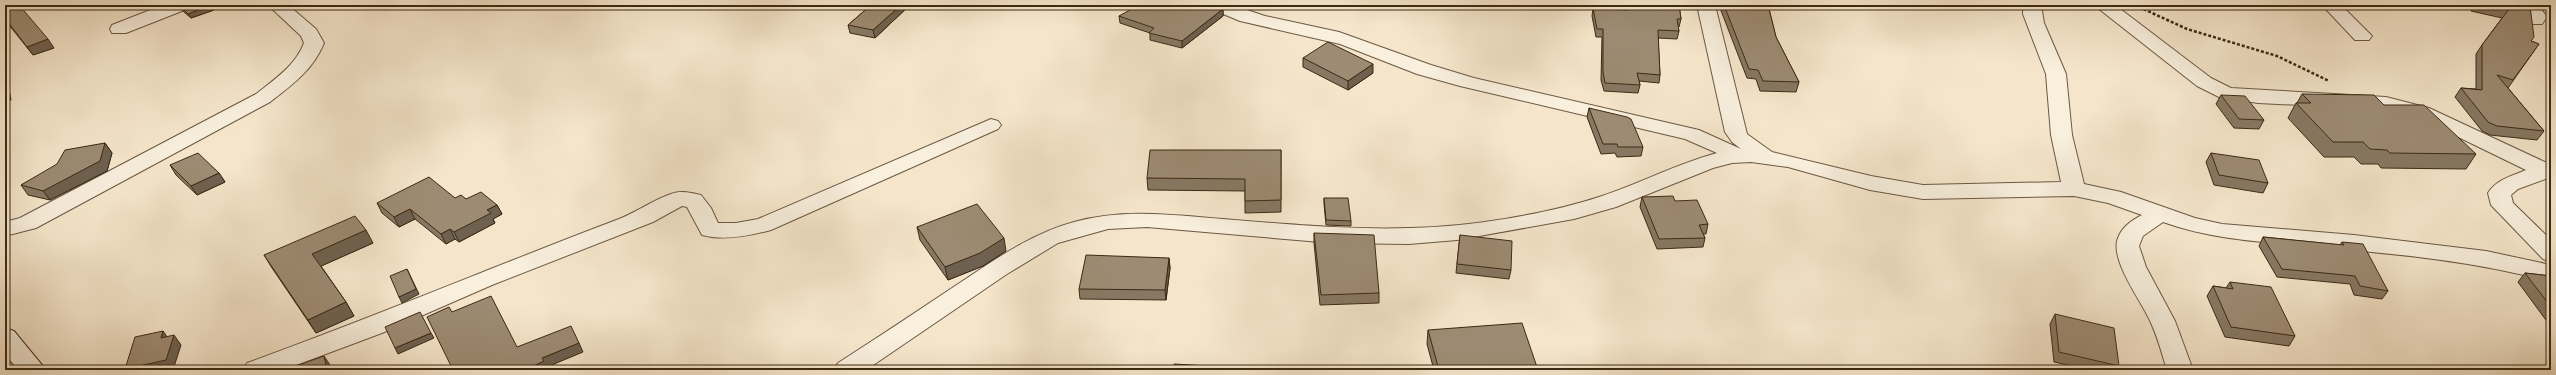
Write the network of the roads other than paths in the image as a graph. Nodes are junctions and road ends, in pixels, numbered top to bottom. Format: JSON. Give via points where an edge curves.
{"nodes":[{"id":1,"x":180,"y":5,"type":"edge"},
{"id":2,"x":277,"y":5,"type":"edge"},
{"id":3,"x":1218,"y":5,"type":"edge"},
{"id":4,"x":1706,"y":5,"type":"edge"},
{"id":5,"x":2032,"y":5,"type":"edge"},
{"id":6,"x":2103,"y":5,"type":"edge"},
{"id":7,"x":2331,"y":5,"type":"edge"},
{"id":8,"x":120,"y":29,"type":"dead end"},
{"id":9,"x":2362,"y":36,"type":"dead end"},
{"id":10,"x":991,"y":125,"type":"dead end"},
{"id":11,"x":1737,"y":156,"type":"junction"},
{"id":12,"x":1767,"y":157,"type":"junction"},
{"id":13,"x":2548,"y":170,"type":"edge"},
{"id":14,"x":2074,"y":189,"type":"junction"},
{"id":15,"x":2161,"y":214,"type":"junction"},
{"id":16,"x":5,"y":229,"type":"edge"},
{"id":17,"x":2551,"y":254,"type":"edge"},
{"id":18,"x":2551,"y":274,"type":"edge"},
{"id":19,"x":5,"y":337,"type":"edge"},
{"id":20,"x":33,"y":370,"type":"edge"},
{"id":21,"x":256,"y":370,"type":"edge"},
{"id":22,"x":847,"y":370,"type":"edge"},
{"id":23,"x":2180,"y":370,"type":"edge"}],
"edges":[{"from":1,"to":8,"type":"street"},
{"from":2,"to":16,"type":"street","via":[[309,33],[314,43],[310,55],[288,78],[263,98],[28,222]]},
{"from":3,"to":11,"type":"street","via":[[1226,10],[1255,18],[1346,40],[1433,73],[1498,91],[1692,134]]},
{"from":4,"to":12,"type":"street","via":[[1735,132],[1738,138]]},
{"from":5,"to":14,"type":"street","via":[[2036,32],[2050,54],[2056,74],[2065,158]]},
{"from":6,"to":13,"type":"street","via":[[2204,82],[2226,93],[2386,103],[2422,112]]},
{"from":7,"to":9,"type":"street"},
{"from":10,"to":21,"type":"street","via":[[763,225],[736,230],[710,230],[700,208],[693,200],[678,199],[645,217],[484,279],[373,327]]},
{"from":11,"to":12,"type":"street"},
{"from":11,"to":22,"type":"street","via":[[1705,163],[1608,202],[1566,214],[1457,233],[1409,236],[1332,235],[1148,220],[1108,222],[1078,228],[1050,238],[999,268]]},
{"from":12,"to":14,"type":"street","via":[[1870,183],[1923,192]]},
{"from":13,"to":17,"type":"street","via":[[2510,184],[2499,193],[2502,205]]},
{"from":14,"to":15,"type":"street","via":[[2113,197]]},
{"from":15,"to":18,"type":"street","via":[[2222,231],[2486,259],[2534,268]]},
{"from":15,"to":23,"type":"street","via":[[2136,230],[2129,238],[2128,248],[2134,267],[2162,319]]},
{"from":19,"to":20,"type":"street"}]}
